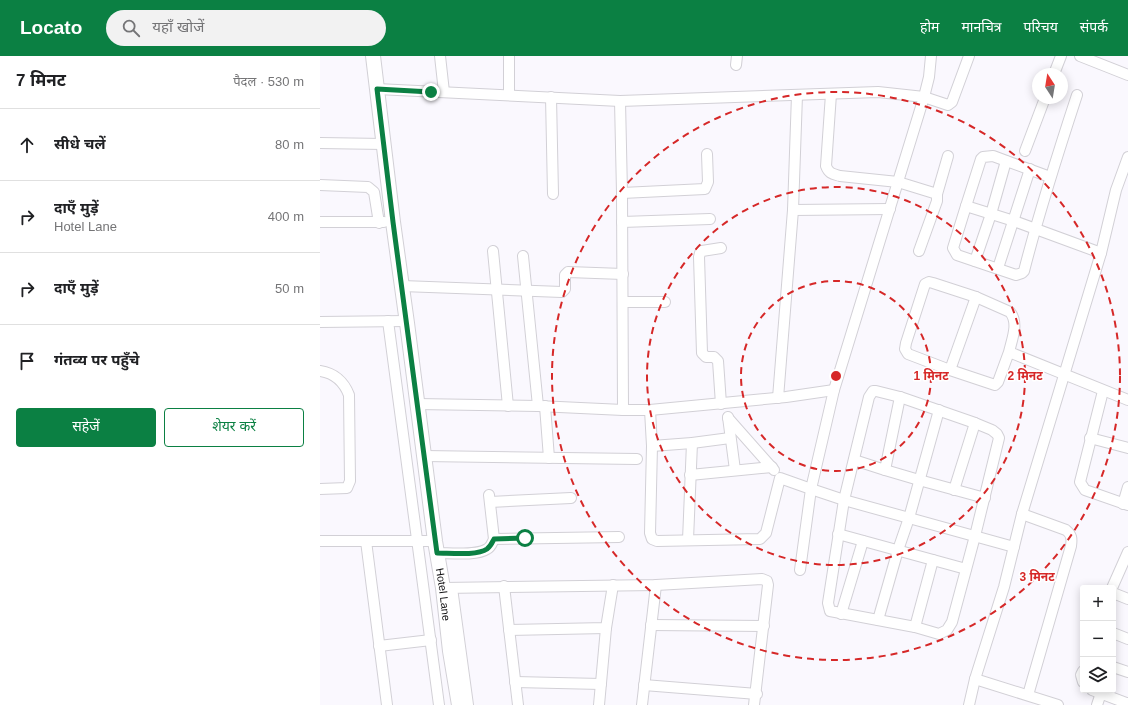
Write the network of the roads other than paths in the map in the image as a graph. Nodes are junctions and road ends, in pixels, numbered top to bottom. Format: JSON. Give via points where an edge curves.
{"nodes":[{"id":1,"x":373,"y":56,"type":"edge"},
{"id":2,"x":440,"y":56,"type":"edge"},
{"id":3,"x":509,"y":56,"type":"edge"},
{"id":4,"x":931,"y":56,"type":"edge"},
{"id":5,"x":969,"y":56,"type":"edge"},
{"id":6,"x":1061,"y":56,"type":"edge"},
{"id":7,"x":1080,"y":56,"type":"edge"},
{"id":8,"x":1056,"y":68,"type":"edge"},
{"id":9,"x":1128,"y":75,"type":"edge"},
{"id":10,"x":377,"y":89,"type":"junction"},
{"id":11,"x":444,"y":92,"type":"junction"},
{"id":12,"x":831,"y":94,"type":"junction"},
{"id":13,"x":509,"y":95,"type":"junction"},
{"id":14,"x":797,"y":95,"type":"junction"},
{"id":15,"x":1077,"y":96,"type":"dead end"},
{"id":16,"x":924,"y":97,"type":"junction"},
{"id":17,"x":551,"y":98,"type":"junction"},
{"id":18,"x":620,"y":101,"type":"junction"},
{"id":19,"x":1043,"y":104,"type":"edge"},
{"id":20,"x":320,"y":143,"type":"edge"},
{"id":21,"x":377,"y":143,"type":"junction"},
{"id":22,"x":1025,"y":151,"type":"dead end"},
{"id":23,"x":707,"y":154,"type":"dead end"},
{"id":24,"x":948,"y":156,"type":"dead end"},
{"id":25,"x":1128,"y":157,"type":"edge"},
{"id":26,"x":1006,"y":161,"type":"junction"},
{"id":27,"x":1030,"y":169,"type":"junction"},
{"id":28,"x":1050,"y":176,"type":"junction"},
{"id":29,"x":898,"y":182,"type":"junction"},
{"id":30,"x":320,"y":185,"type":"edge"},
{"id":31,"x":622,"y":193,"type":"junction"},
{"id":32,"x":554,"y":194,"type":"dead end"},
{"id":33,"x":937,"y":194,"type":"junction"},
{"id":34,"x":966,"y":206,"type":"junction"},
{"id":35,"x":890,"y":209,"type":"junction"},
{"id":36,"x":793,"y":210,"type":"junction"},
{"id":37,"x":991,"y":214,"type":"junction"},
{"id":38,"x":710,"y":219,"type":"dead end"},
{"id":39,"x":1014,"y":221,"type":"junction"},
{"id":40,"x":320,"y":222,"type":"edge"},
{"id":41,"x":386,"y":222,"type":"junction"},
{"id":42,"x":622,"y":222,"type":"junction"},
{"id":43,"x":1035,"y":228,"type":"junction"},
{"id":44,"x":721,"y":248,"type":"dead end"},
{"id":45,"x":493,"y":251,"type":"dead end"},
{"id":46,"x":919,"y":251,"type":"dead end"},
{"id":47,"x":1100,"y":252,"type":"junction"},
{"id":48,"x":523,"y":256,"type":"dead end"},
{"id":49,"x":976,"y":261,"type":"junction"},
{"id":50,"x":998,"y":268,"type":"junction"},
{"id":51,"x":622,"y":274,"type":"junction"},
{"id":52,"x":402,"y":286,"type":"junction"},
{"id":53,"x":497,"y":290,"type":"junction"},
{"id":54,"x":526,"y":291,"type":"junction"},
{"id":55,"x":976,"y":297,"type":"junction"},
{"id":56,"x":623,"y":302,"type":"junction"},
{"id":57,"x":665,"y":302,"type":"dead end"},
{"id":58,"x":397,"y":321,"type":"junction"},
{"id":59,"x":320,"y":322,"type":"edge"},
{"id":60,"x":1009,"y":352,"type":"junction"},
{"id":61,"x":950,"y":370,"type":"junction"},
{"id":62,"x":320,"y":371,"type":"edge"},
{"id":63,"x":1063,"y":374,"type":"junction"},
{"id":64,"x":834,"y":390,"type":"junction"},
{"id":65,"x":1103,"y":391,"type":"junction"},
{"id":66,"x":900,"y":397,"type":"junction"},
{"id":67,"x":778,"y":398,"type":"junction"},
{"id":68,"x":1128,"y":400,"type":"edge"},
{"id":69,"x":723,"y":403,"type":"junction"},
{"id":70,"x":417,"y":404,"type":"junction"},
{"id":71,"x":508,"y":406,"type":"junction"},
{"id":72,"x":541,"y":406,"type":"junction"},
{"id":73,"x":623,"y":410,"type":"junction"},
{"id":74,"x":650,"y":410,"type":"junction"},
{"id":75,"x":939,"y":410,"type":"junction"},
{"id":76,"x":728,"y":418,"type":"junction"},
{"id":77,"x":975,"y":423,"type":"junction"},
{"id":78,"x":730,"y":438,"type":"junction"},
{"id":79,"x":1090,"y":438,"type":"junction"},
{"id":80,"x":692,"y":443,"type":"junction"},
{"id":81,"x":652,"y":446,"type":"junction"},
{"id":82,"x":1128,"y":448,"type":"edge"},
{"id":83,"x":424,"y":456,"type":"junction"},
{"id":84,"x":549,"y":458,"type":"junction"},
{"id":85,"x":637,"y":459,"type":"dead end"},
{"id":86,"x":854,"y":460,"type":"junction"},
{"id":87,"x":772,"y":467,"type":"junction"},
{"id":88,"x":734,"y":470,"type":"junction"},
{"id":89,"x":885,"y":470,"type":"junction"},
{"id":90,"x":690,"y":475,"type":"junction"},
{"id":91,"x":780,"y":478,"type":"junction"},
{"id":92,"x":919,"y":480,"type":"junction"},
{"id":93,"x":1128,"y":487,"type":"edge"},
{"id":94,"x":320,"y":489,"type":"edge"},
{"id":95,"x":811,"y":489,"type":"junction"},
{"id":96,"x":954,"y":490,"type":"junction"},
{"id":97,"x":571,"y":498,"type":"dead end"},
{"id":98,"x":985,"y":498,"type":"junction"},
{"id":99,"x":844,"y":500,"type":"junction"},
{"id":100,"x":1125,"y":504,"type":"edge"},
{"id":101,"x":1022,"y":514,"type":"junction"},
{"id":102,"x":909,"y":518,"type":"junction"},
{"id":103,"x":838,"y":534,"type":"junction"},
{"id":104,"x":619,"y":536,"type":"dead end"},
{"id":105,"x":975,"y":536,"type":"junction"},
{"id":106,"x":494,"y":539,"type":"junction"},
{"id":107,"x":320,"y":540,"type":"edge"},
{"id":108,"x":366,"y":540,"type":"junction"},
{"id":109,"x":688,"y":540,"type":"junction"},
{"id":110,"x":863,"y":541,"type":"junction"},
{"id":111,"x":427,"y":543,"type":"junction"},
{"id":112,"x":1014,"y":547,"type":"junction"},
{"id":113,"x":898,"y":550,"type":"junction"},
{"id":114,"x":1128,"y":552,"type":"edge"},
{"id":115,"x":933,"y":560,"type":"junction"},
{"id":116,"x":1125,"y":566,"type":"edge"},
{"id":117,"x":966,"y":569,"type":"junction"},
{"id":118,"x":800,"y":570,"type":"dead end"},
{"id":119,"x":656,"y":584,"type":"junction"},
{"id":120,"x":613,"y":585,"type":"junction"},
{"id":121,"x":1114,"y":585,"type":"edge"},
{"id":122,"x":504,"y":586,"type":"junction"},
{"id":123,"x":448,"y":588,"type":"junction"},
{"id":124,"x":1116,"y":594,"type":"edge"},
{"id":125,"x":1128,"y":599,"type":"edge"},
{"id":126,"x":841,"y":614,"type":"junction"},
{"id":127,"x":878,"y":620,"type":"junction"},
{"id":128,"x":651,"y":625,"type":"junction"},
{"id":129,"x":764,"y":626,"type":"junction"},
{"id":130,"x":606,"y":628,"type":"junction"},
{"id":131,"x":915,"y":628,"type":"junction"},
{"id":132,"x":509,"y":630,"type":"junction"},
{"id":133,"x":1116,"y":635,"type":"edge"},
{"id":134,"x":1128,"y":639,"type":"edge"},
{"id":135,"x":431,"y":640,"type":"junction"},
{"id":136,"x":379,"y":646,"type":"junction"},
{"id":137,"x":1116,"y":667,"type":"edge"},
{"id":138,"x":1128,"y":672,"type":"edge"},
{"id":139,"x":975,"y":679,"type":"junction"},
{"id":140,"x":515,"y":682,"type":"junction"},
{"id":141,"x":601,"y":684,"type":"junction"},
{"id":142,"x":644,"y":685,"type":"junction"},
{"id":143,"x":1097,"y":693,"type":"edge"},
{"id":144,"x":1100,"y":693,"type":"edge"},
{"id":145,"x":757,"y":694,"type":"junction"},
{"id":146,"x":1028,"y":695,"type":"junction"},
{"id":147,"x":1128,"y":703,"type":"edge"},
{"id":148,"x":387,"y":705,"type":"edge"},
{"id":149,"x":439,"y":705,"type":"edge"},
{"id":150,"x":459,"y":705,"type":"edge"},
{"id":151,"x":468,"y":705,"type":"edge"},
{"id":152,"x":518,"y":705,"type":"edge"},
{"id":153,"x":599,"y":705,"type":"edge"},
{"id":154,"x":642,"y":705,"type":"edge"},
{"id":155,"x":754,"y":705,"type":"edge"},
{"id":156,"x":969,"y":705,"type":"edge"},
{"id":157,"x":1058,"y":705,"type":"edge"},
{"id":158,"x":1097,"y":705,"type":"edge"}],
"edges":[{"from":1,"to":10,"type":"street","name":"Hotel Lane"},
{"from":2,"to":11,"type":"street"},
{"from":3,"to":13,"type":"street"},
{"from":4,"to":16,"type":"street"},
{"from":5,"to":16,"type":"street","via":[[950,104],[944,105]]},
{"from":6,"to":8,"type":"street"},
{"from":7,"to":9,"type":"street"},
{"from":10,"to":11,"type":"street"},
{"from":10,"to":21,"type":"street","name":"Hotel Lane"},
{"from":11,"to":13,"type":"street"},
{"from":12,"to":14,"type":"street"},
{"from":12,"to":16,"type":"street","via":[[878,92]]},
{"from":12,"to":29,"type":"street","via":[[826,166],[828,171],[840,176]]},
{"from":13,"to":17,"type":"street"},
{"from":14,"to":18,"type":"street"},
{"from":14,"to":36,"type":"street"},
{"from":15,"to":28,"type":"street"},
{"from":16,"to":29,"type":"street"},
{"from":17,"to":18,"type":"street"},
{"from":17,"to":32,"type":"street"},
{"from":18,"to":31,"type":"street"},
{"from":19,"to":22,"type":"street"},
{"from":20,"to":21,"type":"street"},
{"from":21,"to":41,"type":"street","name":"Hotel Lane"},
{"from":23,"to":31,"type":"street","via":[[708,182],[705,189]]},
{"from":24,"to":33,"type":"street"},
{"from":25,"to":47,"type":"street","via":[[1116,190]]},
{"from":26,"to":27,"type":"street"},
{"from":26,"to":34,"type":"street","via":[[993,156],[981,159]]},
{"from":26,"to":37,"type":"street"},
{"from":27,"to":28,"type":"street"},
{"from":27,"to":39,"type":"street"},
{"from":28,"to":43,"type":"street"},
{"from":29,"to":33,"type":"street"},
{"from":29,"to":35,"type":"street"},
{"from":30,"to":41,"type":"street","via":[[362,186],[372,189]]},
{"from":31,"to":42,"type":"street"},
{"from":33,"to":46,"type":"street","via":[[937,201]]},
{"from":34,"to":37,"type":"street"},
{"from":34,"to":49,"type":"street","via":[[953,248],[957,255]]},
{"from":35,"to":36,"type":"street"},
{"from":35,"to":64,"type":"street"},
{"from":36,"to":67,"type":"street"},
{"from":37,"to":39,"type":"street"},
{"from":37,"to":49,"type":"street"},
{"from":38,"to":42,"type":"street"},
{"from":39,"to":43,"type":"street"},
{"from":39,"to":50,"type":"street"},
{"from":40,"to":41,"type":"street"},
{"from":41,"to":52,"type":"street","name":"Hotel Lane"},
{"from":42,"to":51,"type":"street"},
{"from":43,"to":47,"type":"street"},
{"from":43,"to":50,"type":"street","via":[[1022,273],[1016,275]]},
{"from":44,"to":69,"type":"street","via":[[702,251],[699,256],[702,353],[718,361]]},
{"from":45,"to":53,"type":"street"},
{"from":47,"to":63,"type":"street"},
{"from":48,"to":54,"type":"street"},
{"from":49,"to":50,"type":"street"},
{"from":51,"to":54,"type":"street","via":[[568,272],[565,275],[565,289],[562,292]]},
{"from":51,"to":56,"type":"street"},
{"from":52,"to":53,"type":"street"},
{"from":52,"to":58,"type":"street","name":"Hotel Lane"},
{"from":53,"to":54,"type":"street"},
{"from":53,"to":71,"type":"street"},
{"from":54,"to":72,"type":"street"},
{"from":55,"to":60,"type":"street","via":[[1014,316]]},
{"from":55,"to":61,"type":"street"},
{"from":55,"to":61,"type":"street","via":[[928,282],[922,290],[905,349],[908,354]]},
{"from":56,"to":57,"type":"street"},
{"from":56,"to":73,"type":"street"},
{"from":58,"to":59,"type":"street"},
{"from":58,"to":70,"type":"street","name":"Hotel Lane"},
{"from":58,"to":111,"type":"street"},
{"from":60,"to":61,"type":"street","via":[[995,384]]},
{"from":60,"to":63,"type":"street"},
{"from":62,"to":94,"type":"street","via":[[334,375],[349,395],[350,450],[350,481],[347,488]]},
{"from":63,"to":65,"type":"street"},
{"from":63,"to":101,"type":"street"},
{"from":64,"to":67,"type":"street"},
{"from":64,"to":95,"type":"street"},
{"from":65,"to":68,"type":"street"},
{"from":65,"to":79,"type":"street"},
{"from":66,"to":75,"type":"street"},
{"from":66,"to":86,"type":"street","via":[[876,391],[870,394]]},
{"from":66,"to":89,"type":"street"},
{"from":67,"to":69,"type":"street"},
{"from":69,"to":74,"type":"street"},
{"from":69,"to":76,"type":"street"},
{"from":70,"to":71,"type":"street"},
{"from":70,"to":83,"type":"street","name":"Hotel Lane"},
{"from":71,"to":72,"type":"street"},
{"from":72,"to":73,"type":"street"},
{"from":72,"to":84,"type":"street"},
{"from":73,"to":74,"type":"street"},
{"from":74,"to":81,"type":"street"},
{"from":75,"to":77,"type":"street"},
{"from":75,"to":92,"type":"street"},
{"from":76,"to":78,"type":"street"},
{"from":76,"to":87,"type":"street"},
{"from":77,"to":96,"type":"street"},
{"from":77,"to":98,"type":"street","via":[[992,430],[999,438]]},
{"from":78,"to":80,"type":"street"},
{"from":78,"to":88,"type":"street"},
{"from":79,"to":82,"type":"street"},
{"from":79,"to":100,"type":"street","via":[[1080,482],[1085,490]]},
{"from":80,"to":81,"type":"street"},
{"from":80,"to":90,"type":"street"},
{"from":81,"to":109,"type":"street","via":[[652,539]]},
{"from":83,"to":84,"type":"street"},
{"from":83,"to":111,"type":"street","name":"Hotel Lane"},
{"from":84,"to":85,"type":"street"},
{"from":86,"to":89,"type":"street"},
{"from":86,"to":99,"type":"street"},
{"from":87,"to":88,"type":"street"},
{"from":87,"to":91,"type":"street"},
{"from":88,"to":90,"type":"street"},
{"from":89,"to":92,"type":"street"},
{"from":90,"to":109,"type":"street"},
{"from":91,"to":95,"type":"street"},
{"from":91,"to":109,"type":"street","via":[[766,533],[760,539]]},
{"from":92,"to":96,"type":"street"},
{"from":92,"to":102,"type":"street"},
{"from":93,"to":100,"type":"street"},
{"from":95,"to":99,"type":"street"},
{"from":95,"to":118,"type":"street"},
{"from":96,"to":98,"type":"street"},
{"from":97,"to":106,"type":"street","via":[[489,499]]},
{"from":98,"to":105,"type":"street"},
{"from":99,"to":102,"type":"street"},
{"from":99,"to":103,"type":"street"},
{"from":101,"to":112,"type":"street"},
{"from":101,"to":146,"type":"street","via":[[1066,530],[1072,537]]},
{"from":102,"to":105,"type":"street"},
{"from":102,"to":113,"type":"street"},
{"from":103,"to":110,"type":"street"},
{"from":103,"to":126,"type":"street","via":[[828,603],[830,611]]},
{"from":104,"to":106,"type":"street"},
{"from":105,"to":112,"type":"street"},
{"from":105,"to":117,"type":"street"},
{"from":106,"to":111,"type":"street","via":[[488,549],[480,553]]},
{"from":107,"to":108,"type":"street"},
{"from":108,"to":111,"type":"street"},
{"from":108,"to":136,"type":"street"},
{"from":110,"to":113,"type":"street"},
{"from":110,"to":126,"type":"street"},
{"from":111,"to":123,"type":"street","name":"Hotel Lane"},
{"from":111,"to":135,"type":"street"},
{"from":112,"to":139,"type":"street"},
{"from":113,"to":115,"type":"street"},
{"from":113,"to":127,"type":"street"},
{"from":114,"to":116,"type":"street"},
{"from":115,"to":117,"type":"street"},
{"from":115,"to":131,"type":"street"},
{"from":116,"to":121,"type":"street"},
{"from":117,"to":131,"type":"street","via":[[952,622],[947,630],[939,634]]},
{"from":119,"to":120,"type":"street"},
{"from":119,"to":128,"type":"street"},
{"from":119,"to":129,"type":"street","via":[[762,579],[767,581],[768,585]]},
{"from":120,"to":122,"type":"street"},
{"from":120,"to":130,"type":"street"},
{"from":122,"to":123,"type":"street"},
{"from":122,"to":132,"type":"street"},
{"from":123,"to":150,"type":"street","name":"Hotel Lane","via":[[450,651]]},
{"from":123,"to":151,"type":"street"},
{"from":124,"to":125,"type":"street"},
{"from":126,"to":127,"type":"street"},
{"from":127,"to":131,"type":"street"},
{"from":128,"to":129,"type":"street"},
{"from":128,"to":142,"type":"street"},
{"from":129,"to":145,"type":"street"},
{"from":130,"to":132,"type":"street"},
{"from":130,"to":141,"type":"street"},
{"from":132,"to":140,"type":"street"},
{"from":133,"to":134,"type":"street"},
{"from":135,"to":136,"type":"street"},
{"from":135,"to":149,"type":"street"},
{"from":136,"to":148,"type":"street"},
{"from":137,"to":138,"type":"street"},
{"from":139,"to":146,"type":"street"},
{"from":139,"to":156,"type":"street"},
{"from":140,"to":141,"type":"street"},
{"from":140,"to":152,"type":"street"},
{"from":141,"to":153,"type":"street"},
{"from":142,"to":145,"type":"street"},
{"from":142,"to":154,"type":"street"},
{"from":143,"to":158,"type":"street"},
{"from":144,"to":147,"type":"street"},
{"from":145,"to":155,"type":"street"},
{"from":146,"to":157,"type":"street"}]}
